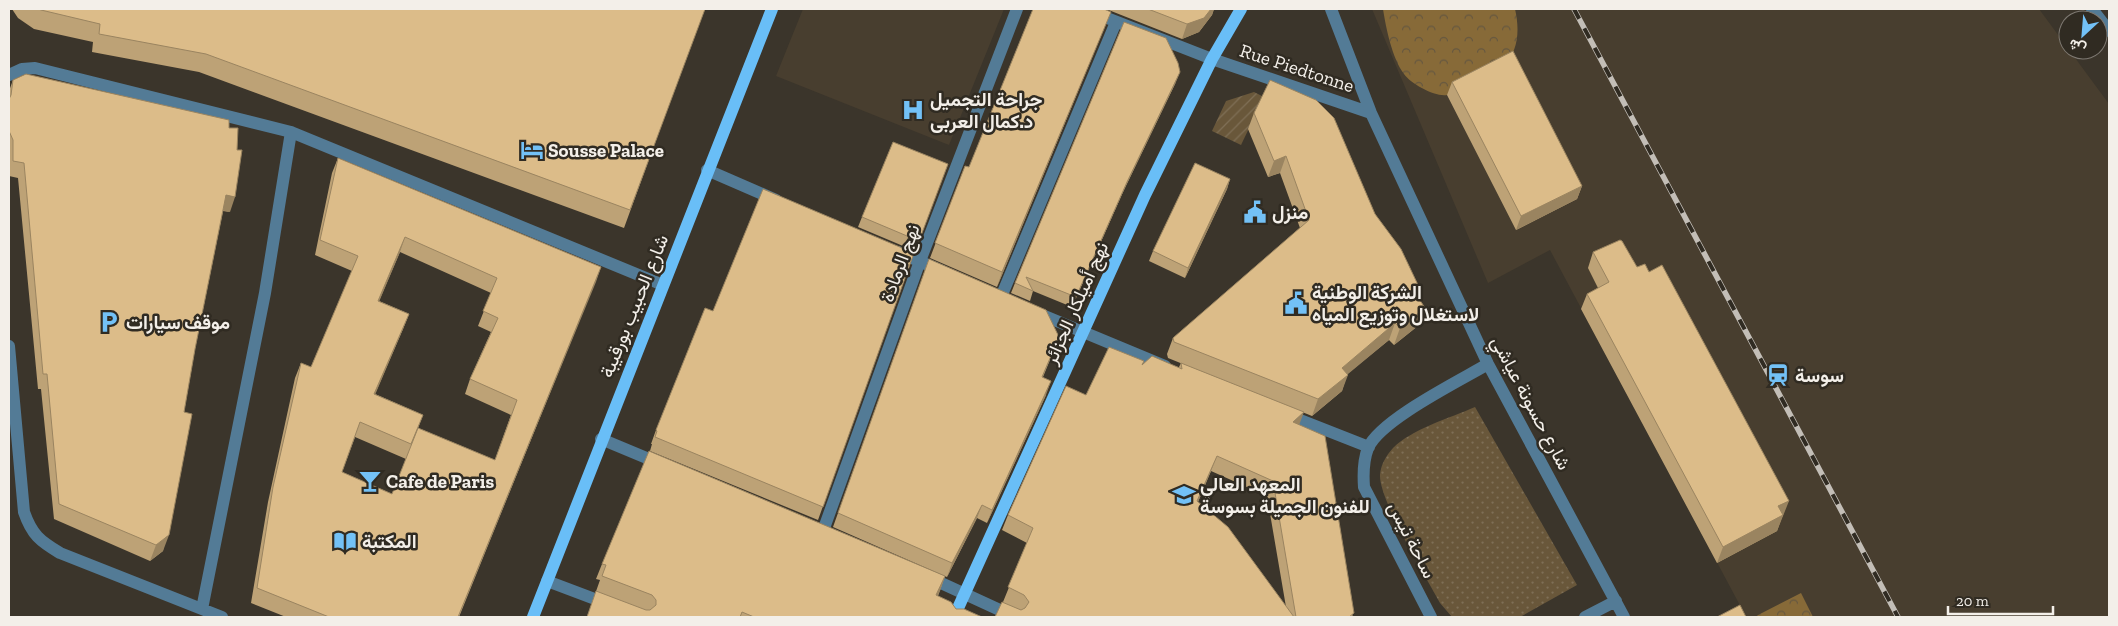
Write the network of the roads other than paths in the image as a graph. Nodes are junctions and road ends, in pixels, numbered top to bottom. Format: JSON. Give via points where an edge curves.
{"nodes":[{"id":1,"x":772,"y":9,"type":"edge"},
{"id":2,"x":1017,"y":9,"type":"edge"},
{"id":3,"x":1084,"y":9,"type":"edge"},
{"id":4,"x":1241,"y":9,"type":"edge"},
{"id":5,"x":1331,"y":9,"type":"edge"},
{"id":6,"x":2092,"y":9,"type":"edge"},
{"id":7,"x":1116,"y":22,"type":"junction"},
{"id":8,"x":2109,"y":32,"type":"edge"},
{"id":9,"x":1212,"y":60,"type":"junction"},
{"id":10,"x":9,"y":75,"type":"edge"},
{"id":11,"x":1371,"y":112,"type":"junction"},
{"id":12,"x":291,"y":132,"type":"junction"},
{"id":13,"x":707,"y":170,"type":"junction"},
{"id":14,"x":787,"y":204,"type":"edge"},
{"id":15,"x":885,"y":246,"type":"edge"},
{"id":16,"x":920,"y":261,"type":"junction"},
{"id":17,"x":956,"y":277,"type":"edge"},
{"id":18,"x":663,"y":285,"type":"junction"},
{"id":19,"x":1083,"y":333,"type":"junction"},
{"id":20,"x":9,"y":346,"type":"edge"},
{"id":21,"x":1488,"y":364,"type":"junction"},
{"id":22,"x":1175,"y":370,"type":"edge"},
{"id":23,"x":1276,"y":410,"type":"edge"},
{"id":24,"x":601,"y":440,"type":"junction"},
{"id":25,"x":1369,"y":447,"type":"junction"},
{"id":26,"x":672,"y":469,"type":"edge"},
{"id":27,"x":823,"y":532,"type":"edge"},
{"id":28,"x":912,"y":570,"type":"edge"},
{"id":29,"x":547,"y":581,"type":"junction"},
{"id":30,"x":966,"y":593,"type":"junction"},
{"id":31,"x":1616,"y":601,"type":"junction"},
{"id":32,"x":617,"y":608,"type":"edge"},
{"id":33,"x":202,"y":609,"type":"junction"},
{"id":34,"x":222,"y":617,"type":"edge"},
{"id":35,"x":533,"y":617,"type":"edge"},
{"id":36,"x":954,"y":617,"type":"edge"},
{"id":37,"x":1016,"y":617,"type":"edge"},
{"id":38,"x":1430,"y":617,"type":"edge"},
{"id":39,"x":1585,"y":617,"type":"edge"},
{"id":40,"x":1624,"y":617,"type":"edge"}],
"edges":[{"from":1,"to":13,"type":"main road","name":"شارع الحبيب بورقيبة"},
{"from":2,"to":16,"type":"street","name":"نهج الرمادة"},
{"from":3,"to":7,"type":"street","name":"Rue Piedtonne"},
{"from":4,"to":9,"type":"main road","name":"نهج أميلكار الجزائر"},
{"from":5,"to":11,"type":"street","name":"شارع حسونة عياشي"},
{"from":6,"to":8,"type":"street"},
{"from":7,"to":9,"type":"street","name":"Rue Piedtonne"},
{"from":7,"to":19,"type":"street","via":[[1005,299]]},
{"from":9,"to":11,"type":"street","name":"Rue Piedtonne"},
{"from":9,"to":19,"type":"main road","name":"نهج أميلكار الجزائر","via":[[1145,195]]},
{"from":10,"to":12,"type":"street","via":[[35,68]]},
{"from":11,"to":21,"type":"street","name":"شارع حسونة عياشي"},
{"from":12,"to":18,"type":"street"},
{"from":12,"to":33,"type":"street","via":[[265,292]]},
{"from":13,"to":14,"type":"street"},
{"from":13,"to":18,"type":"main road","name":"شارع الحبيب بورقيبة"},
{"from":15,"to":16,"type":"street"},
{"from":16,"to":17,"type":"street"},
{"from":16,"to":27,"type":"street","name":"نهج الرمادة"},
{"from":18,"to":24,"type":"main road","name":"شارع الحبيب بورقيبة"},
{"from":19,"to":22,"type":"street"},
{"from":19,"to":30,"type":"main road","name":"نهج أميلكار الجزائر"},
{"from":20,"to":33,"type":"street","via":[[24,512],[30,529],[42,543],[60,553]]},
{"from":21,"to":25,"type":"street","name":"ساحة تيس","via":[[1396,418],[1380,431]]},
{"from":21,"to":31,"type":"street","name":"شارع حسونة عياشي"},
{"from":23,"to":25,"type":"street"},
{"from":24,"to":26,"type":"street"},
{"from":24,"to":29,"type":"main road","name":"شارع الحبيب بورقيبة"},
{"from":25,"to":38,"type":"street","name":"ساحة تيس","via":[[1363,466],[1364,487]]},
{"from":28,"to":30,"type":"street"},
{"from":29,"to":32,"type":"street"},
{"from":29,"to":35,"type":"main road","name":"شارع الحبيب بورقيبة"},
{"from":30,"to":36,"type":"main road","name":"نهج أميلكار الجزائر"},
{"from":30,"to":37,"type":"street"},
{"from":31,"to":39,"type":"street"},
{"from":31,"to":40,"type":"street","name":"شارع حسونة عياشي"},
{"from":33,"to":34,"type":"street"}]}
